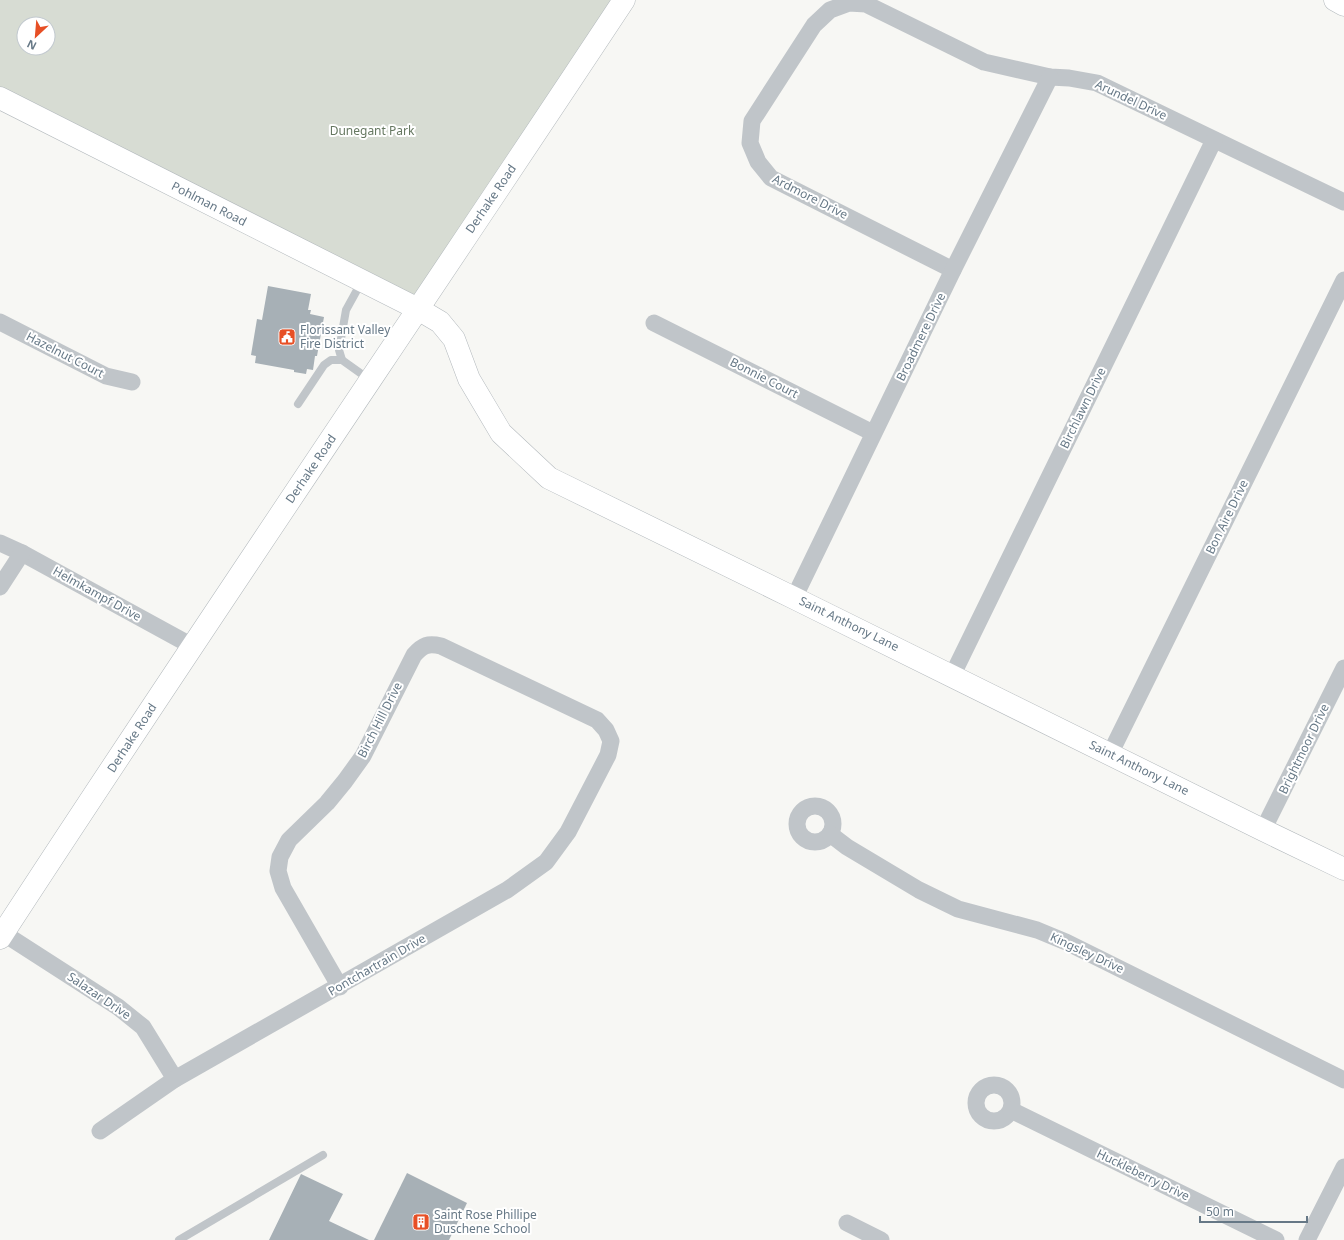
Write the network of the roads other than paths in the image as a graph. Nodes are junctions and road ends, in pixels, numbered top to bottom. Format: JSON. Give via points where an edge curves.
{"nodes":[{"id":1,"x":624,"y":0,"type":"edge"},
{"id":2,"x":1335,"y":0,"type":"edge"},
{"id":3,"x":866,"y":4,"type":"joint"},
{"id":4,"x":1344,"y":5,"type":"edge"},
{"id":5,"x":1050,"y":77,"type":"junction"},
{"id":6,"x":0,"y":98,"type":"edge"},
{"id":7,"x":1214,"y":140,"type":"junction"},
{"id":8,"x":1344,"y":202,"type":"edge"},
{"id":9,"x":953,"y":270,"type":"junction"},
{"id":10,"x":1344,"y":280,"type":"edge"},
{"id":11,"x":362,"y":281,"type":"junction"},
{"id":12,"x":418,"y":309,"type":"junction"},
{"id":13,"x":0,"y":322,"type":"edge"},
{"id":14,"x":654,"y":323,"type":"dead end"},
{"id":15,"x":342,"y":360,"type":"junction"},
{"id":16,"x":371,"y":381,"type":"junction"},
{"id":17,"x":132,"y":382,"type":"dead end"},
{"id":18,"x":298,"y":404,"type":"dead end"},
{"id":19,"x":873,"y":433,"type":"junction"},
{"id":20,"x":0,"y":543,"type":"edge"},
{"id":21,"x":22,"y":553,"type":"junction"},
{"id":22,"x":0,"y":587,"type":"edge"},
{"id":23,"x":794,"y":598,"type":"junction"},
{"id":24,"x":192,"y":646,"type":"junction"},
{"id":25,"x":1344,"y":668,"type":"edge"},
{"id":26,"x":952,"y":676,"type":"junction"},
{"id":27,"x":608,"y":754,"type":"joint"},
{"id":28,"x":1110,"y":754,"type":"junction"},
{"id":29,"x":1263,"y":830,"type":"junction"},
{"id":30,"x":830,"y":834,"type":"dead end"},
{"id":31,"x":1344,"y":869,"type":"edge"},
{"id":32,"x":2,"y":936,"type":"edge"},
{"id":33,"x":340,"y":987,"type":"junction"},
{"id":34,"x":175,"y":1079,"type":"junction"},
{"id":35,"x":1344,"y":1080,"type":"edge"},
{"id":36,"x":1011,"y":1110,"type":"dead end"},
{"id":37,"x":100,"y":1130,"type":"dead end"},
{"id":38,"x":322,"y":1155,"type":"dead end"},
{"id":39,"x":1344,"y":1167,"type":"edge"},
{"id":40,"x":847,"y":1223,"type":"dead end"},
{"id":41,"x":179,"y":1240,"type":"edge"},
{"id":42,"x":881,"y":1240,"type":"edge"},
{"id":43,"x":1276,"y":1240,"type":"edge"},
{"id":44,"x":1307,"y":1240,"type":"edge"}],
"edges":[{"from":1,"to":12,"type":"street","name":"Derhake Road"},
{"from":2,"to":4,"type":"street"},
{"from":3,"to":5,"type":"street","name":"Arundel Drive","via":[[984,62]]},
{"from":3,"to":9,"type":"street","name":"Ardmore Drive","via":[[849,3],[830,10],[814,26],[752,120],[750,143],[758,162],[771,178]]},
{"from":5,"to":7,"type":"street","name":"Arundel Drive","via":[[1097,83]]},
{"from":5,"to":9,"type":"street","name":"Broadmere Drive"},
{"from":6,"to":11,"type":"street","name":"Pohlman Road"},
{"from":7,"to":8,"type":"street","name":"Arundel Drive"},
{"from":7,"to":26,"type":"street","name":"Birchlawn Drive"},
{"from":9,"to":19,"type":"street","name":"Broadmere Drive"},
{"from":10,"to":28,"type":"street","name":"Bon Aire Drive"},
{"from":11,"to":12,"type":"street","name":"Pohlman Road"},
{"from":11,"to":15,"type":"lane","via":[[346,310],[339,350]]},
{"from":12,"to":16,"type":"street","name":"Derhake Road"},
{"from":12,"to":23,"type":"street","name":"Saint Anthony Lane","via":[[440,322],[454,339],[469,379],[501,433],[549,478]]},
{"from":13,"to":17,"type":"street","name":"Hazelnut Court","via":[[106,376]]},
{"from":14,"to":19,"type":"street","name":"Bonnie Court"},
{"from":15,"to":16,"type":"lane"},
{"from":15,"to":18,"type":"lane","via":[[331,360],[324,365]]},
{"from":16,"to":24,"type":"street","name":"Derhake Road"},
{"from":19,"to":23,"type":"street","name":"Broadmere Drive"},
{"from":20,"to":21,"type":"street","name":"Helmkampf Drive"},
{"from":21,"to":22,"type":"street"},
{"from":21,"to":24,"type":"street","name":"Helmkampf Drive"},
{"from":23,"to":26,"type":"street","name":"Saint Anthony Lane"},
{"from":24,"to":32,"type":"street","name":"Derhake Road"},
{"from":25,"to":29,"type":"street","name":"Brightmoor Drive"},
{"from":26,"to":28,"type":"street","name":"Saint Anthony Lane"},
{"from":27,"to":33,"type":"street","name":"Pontchartrain Drive","via":[[568,832],[546,862],[507,890]]},
{"from":27,"to":33,"type":"street","name":"Birch Hill Drive","via":[[612,741],[597,720],[441,646],[432,643],[421,647],[414,655],[362,756],[327,803],[289,840],[280,857],[278,871],[283,888]]},
{"from":28,"to":29,"type":"street","name":"Saint Anthony Lane"},
{"from":29,"to":31,"type":"street","name":"Saint Anthony Lane"},
{"from":30,"to":35,"type":"street","name":"Kingsley Drive","via":[[919,890],[951,906],[1037,930],[1066,942]]},
{"from":32,"to":34,"type":"street","name":"Salazar Drive","via":[[118,1007],[143,1027]]},
{"from":33,"to":34,"type":"street","name":"Pontchartrain Drive"},
{"from":34,"to":37,"type":"street","name":"Pontchartrain Drive"},
{"from":36,"to":43,"type":"street","name":"Huckleberry Drive"},
{"from":38,"to":41,"type":"lane"},
{"from":39,"to":44,"type":"street"},
{"from":40,"to":42,"type":"street"}]}
